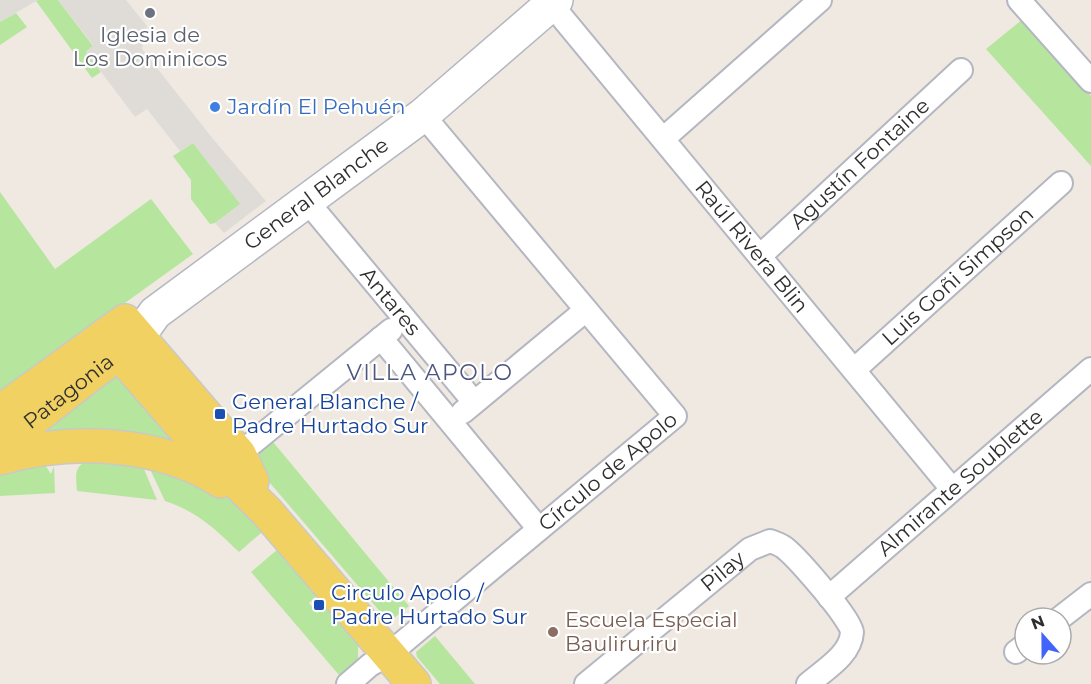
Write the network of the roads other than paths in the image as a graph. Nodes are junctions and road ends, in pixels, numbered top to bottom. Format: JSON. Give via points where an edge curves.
{"nodes":[{"id":1,"x":820,"y":0,"type":"edge"},
{"id":2,"x":553,"y":2,"type":"edge"},
{"id":3,"x":1032,"y":4,"type":"edge"},
{"id":4,"x":961,"y":70,"type":"dead end"},
{"id":5,"x":1091,"y":81,"type":"edge"},
{"id":6,"x":423,"y":115,"type":"junction"},
{"id":7,"x":663,"y":139,"type":"junction"},
{"id":8,"x":1061,"y":183,"type":"dead end"},
{"id":9,"x":306,"y":200,"type":"junction"},
{"id":10,"x":760,"y":256,"type":"junction"},
{"id":11,"x":586,"y":310,"type":"junction"},
{"id":12,"x":405,"y":319,"type":"junction"},
{"id":13,"x":128,"y":332,"type":"junction"},
{"id":14,"x":381,"y":338,"type":"junction"},
{"id":15,"x":854,"y":370,"type":"junction"},
{"id":16,"x":1088,"y":378,"type":"edge"},
{"id":17,"x":474,"y":402,"type":"junction"},
{"id":18,"x":0,"y":412,"type":"edge"},
{"id":19,"x":450,"y":422,"type":"junction"},
{"id":20,"x":0,"y":445,"type":"edge"},
{"id":21,"x":239,"y":454,"type":"junction"},
{"id":22,"x":0,"y":458,"type":"edge"},
{"id":23,"x":952,"y":489,"type":"junction"},
{"id":24,"x":267,"y":512,"type":"junction"},
{"id":25,"x":538,"y":529,"type":"junction"},
{"id":26,"x":1091,"y":594,"type":"edge"},
{"id":27,"x":829,"y":597,"type":"junction"},
{"id":28,"x":1073,"y":608,"type":"edge"},
{"id":29,"x":389,"y":654,"type":"junction"},
{"id":30,"x":348,"y":684,"type":"edge"},
{"id":31,"x":414,"y":684,"type":"edge"},
{"id":32,"x":586,"y":684,"type":"edge"},
{"id":33,"x":808,"y":684,"type":"edge"}],
"edges":[{"from":1,"to":7,"type":"street"},
{"from":2,"to":6,"type":"main road","name":"General Blanche"},
{"from":2,"to":7,"type":"street","name":"Raúl Rivera Blin"},
{"from":3,"to":5,"type":"street"},
{"from":4,"to":10,"type":"street","name":"Agustín Fontaine"},
{"from":6,"to":9,"type":"main road","name":"General Blanche"},
{"from":6,"to":11,"type":"street","name":"Círculo de Apolo"},
{"from":7,"to":10,"type":"street","name":"Raúl Rivera Blin"},
{"from":8,"to":15,"type":"street","name":"Luis Goñi Simpson"},
{"from":9,"to":12,"type":"street","name":"Antares"},
{"from":9,"to":13,"type":"main road","name":"General Blanche"},
{"from":10,"to":15,"type":"street","name":"Raúl Rivera Blin"},
{"from":11,"to":17,"type":"street"},
{"from":11,"to":25,"type":"street","name":"Círculo de Apolo","via":[[675,416]]},
{"from":12,"to":14,"type":"street"},
{"from":12,"to":17,"type":"street","name":"Antares"},
{"from":13,"to":18,"type":"main road","name":"Patagonia"},
{"from":13,"to":20,"type":"main road","name":"Patagonia"},
{"from":13,"to":21,"type":"main road"},
{"from":13,"to":24,"type":"main road","via":[[195,441]]},
{"from":14,"to":19,"type":"street","name":"Antares"},
{"from":14,"to":21,"type":"street"},
{"from":15,"to":23,"type":"street","name":"Raúl Rivera Blin"},
{"from":16,"to":23,"type":"street","name":"Almirante Soublette"},
{"from":17,"to":19,"type":"street"},
{"from":19,"to":25,"type":"street","name":"Antares"},
{"from":21,"to":24,"type":"main road"},
{"from":22,"to":24,"type":"main road","via":[[61,447],[150,452],[205,471]]},
{"from":23,"to":27,"type":"street","name":"Almirante Soublette"},
{"from":24,"to":29,"type":"main road"},
{"from":25,"to":29,"type":"street","name":"Círculo de Apolo"},
{"from":26,"to":28,"type":"street"},
{"from":27,"to":32,"type":"street","name":"Pilay","via":[[785,548],[770,541],[750,549]]},
{"from":27,"to":33,"type":"street","name":"Pilay","via":[[852,632],[846,651]]},
{"from":29,"to":30,"type":"street","name":"Círculo de Apolo"},
{"from":29,"to":31,"type":"main road"}]}
